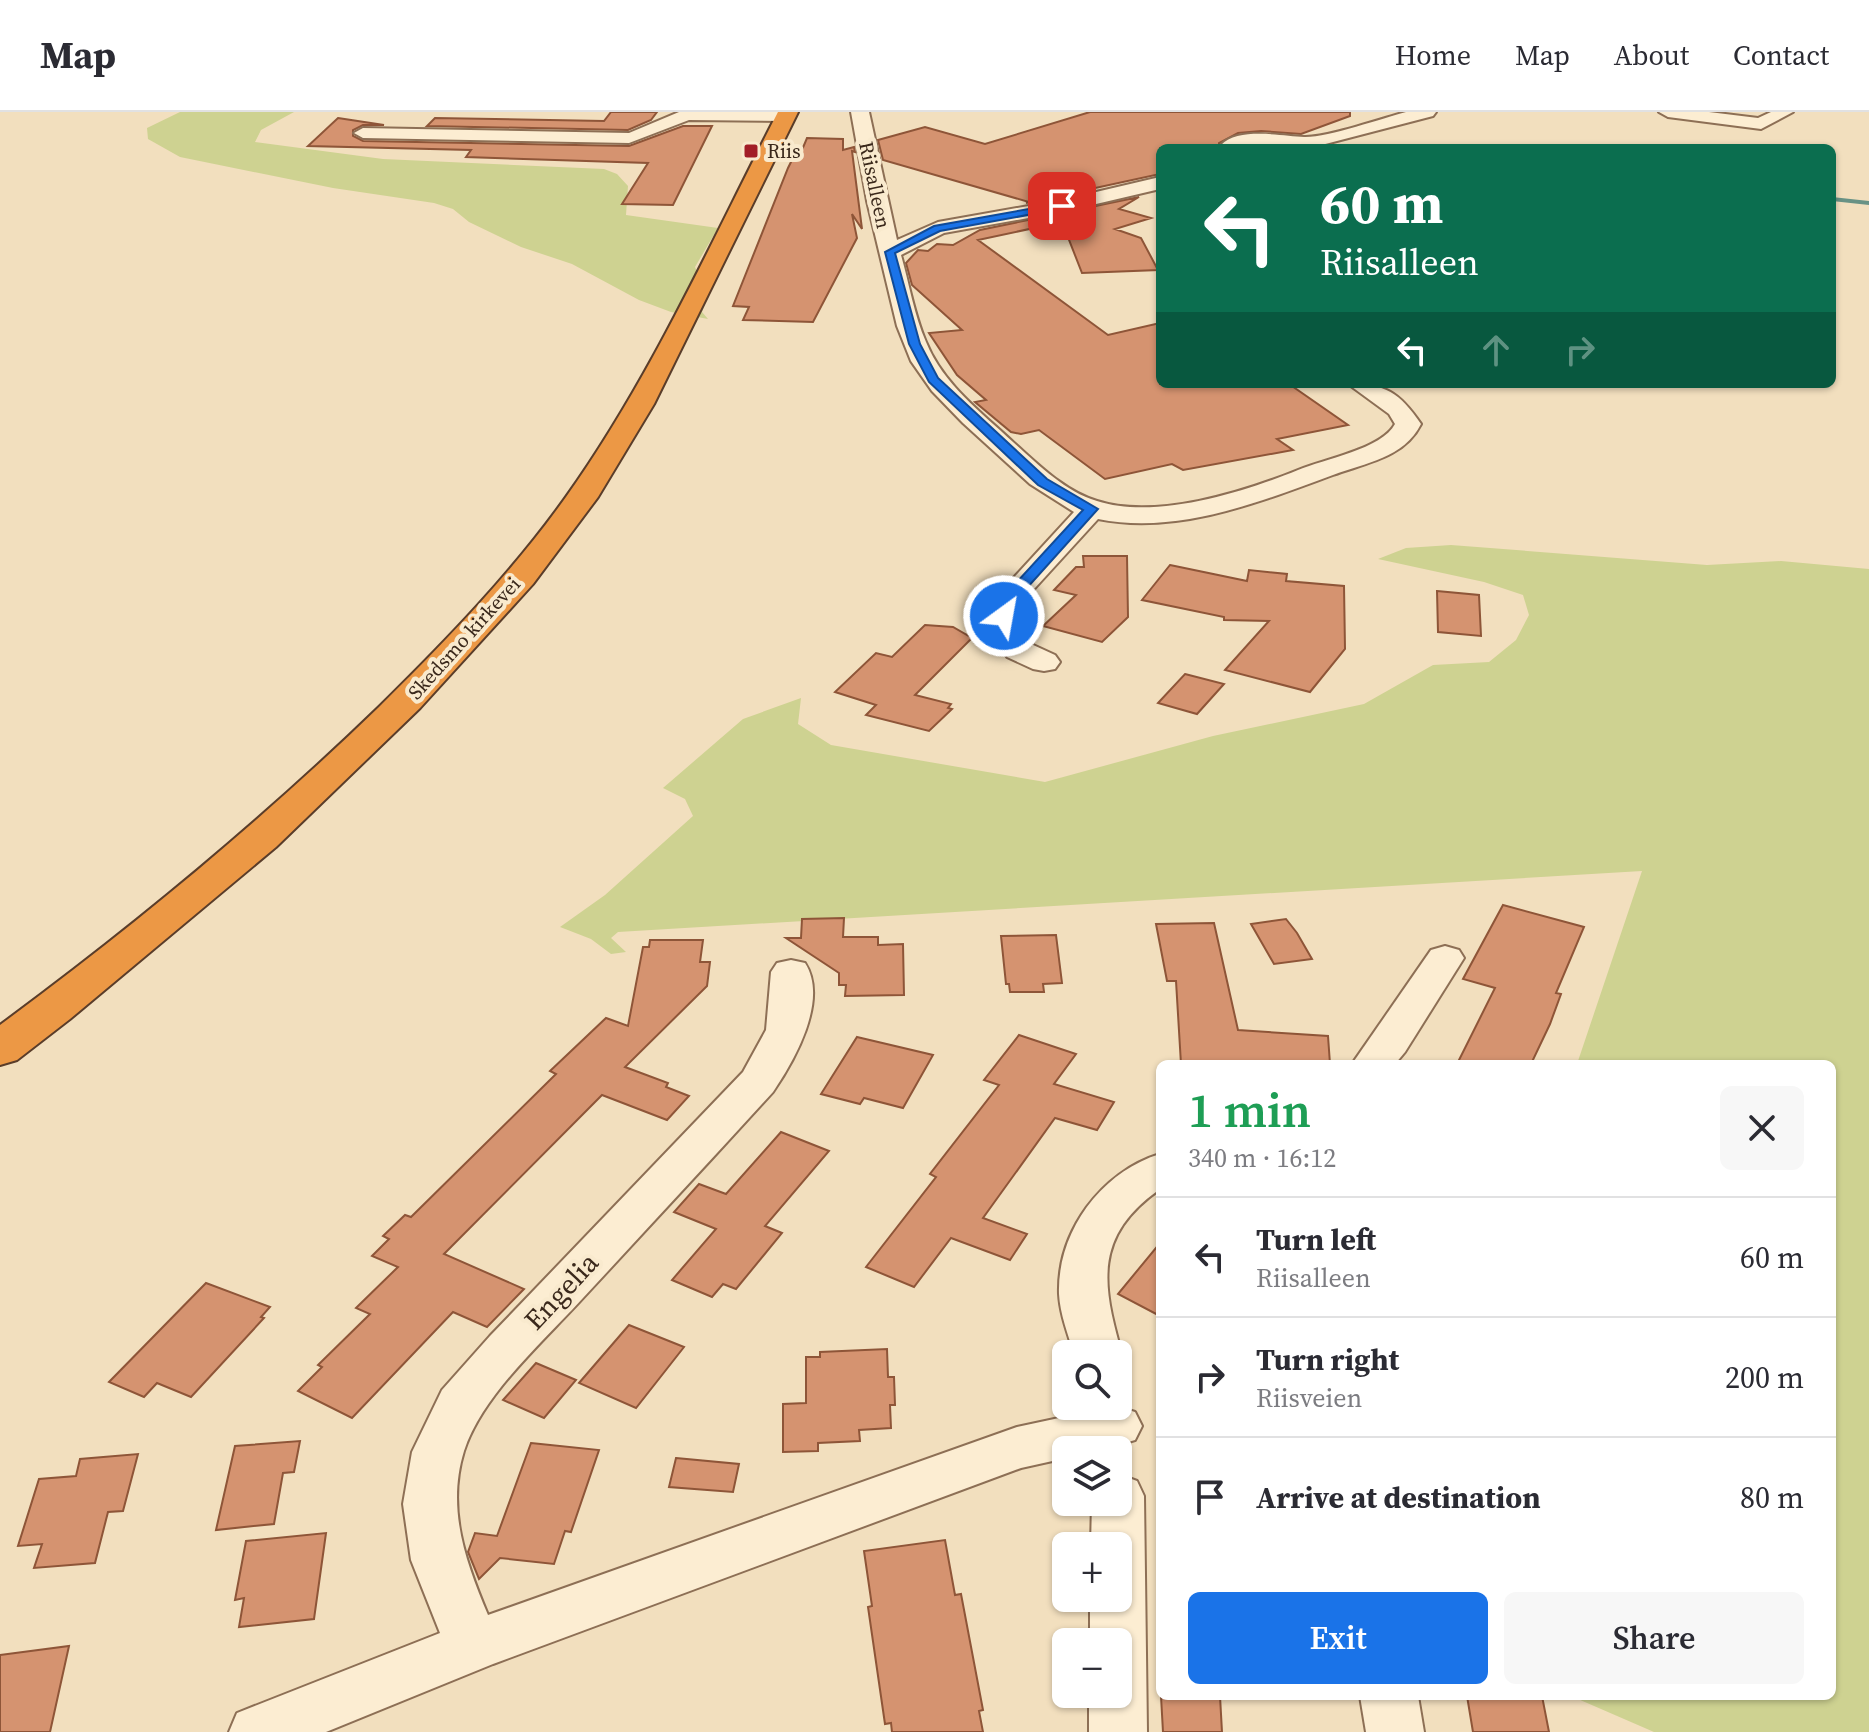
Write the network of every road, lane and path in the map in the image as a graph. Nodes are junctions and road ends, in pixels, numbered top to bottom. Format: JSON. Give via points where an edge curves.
{"nodes":[{"id":1,"x":860,"y":112,"type":"edge"},
{"id":2,"x":1668,"y":112,"type":"edge"},
{"id":3,"x":1784,"y":112,"type":"edge"},
{"id":4,"x":1414,"y":113,"type":"edge"},
{"id":5,"x":786,"y":114,"type":"edge"},
{"id":6,"x":363,"y":133,"type":"dead end"},
{"id":7,"x":1236,"y":144,"type":"edge"},
{"id":8,"x":1290,"y":144,"type":"edge"},
{"id":9,"x":1304,"y":144,"type":"edge"},
{"id":10,"x":1155,"y":187,"type":"edge"},
{"id":11,"x":890,"y":252,"type":"junction"},
{"id":12,"x":1366,"y":388,"type":"edge"},
{"id":13,"x":1092,"y":509,"type":"junction"},
{"id":14,"x":1044,"y":662,"type":"dead end"},
{"id":15,"x":1445,"y":958,"type":"dead end"},
{"id":16,"x":791,"y":972,"type":"dead end"},
{"id":17,"x":0,"y":1049,"type":"edge"},
{"id":18,"x":1376,"y":1060,"type":"edge"},
{"id":19,"x":1156,"y":1172,"type":"edge"},
{"id":20,"x":1094,"y":1340,"type":"edge"},
{"id":21,"x":1116,"y":1427,"type":"edge"},
{"id":22,"x":1118,"y":1516,"type":"edge"},
{"id":23,"x":473,"y":1646,"type":"junction"},
{"id":24,"x":1390,"y":1700,"type":"edge"},
{"id":25,"x":258,"y":1732,"type":"edge"},
{"id":26,"x":1118,"y":1732,"type":"edge"},
{"id":27,"x":1395,"y":1732,"type":"edge"}],
"edges":[{"from":1,"to":11,"type":"street","name":"Riisalleen"},
{"from":2,"to":3,"type":"street","via":[[1757,124]]},
{"from":4,"to":9,"type":"street"},
{"from":5,"to":6,"type":"street","via":[[677,117],[629,138]]},
{"from":5,"to":17,"type":"highway","name":"Skedsmo kirkevei","via":[[632,416],[581,499],[513,586],[372,736],[261,839]]},
{"from":7,"to":8,"type":"street","via":[[1271,138]]},
{"from":10,"to":11,"type":"street","via":[[938,228]]},
{"from":11,"to":13,"type":"street","name":"Riisalleen","via":[[914,344],[934,380],[1043,482]]},
{"from":12,"to":13,"type":"street","name":"Riisalleen","via":[[1398,409],[1408,424],[1397,442],[1272,490],[1208,506],[1150,514]]},
{"from":13,"to":14,"type":"street","via":[[1010,598],[1004,616],[1018,650]]},
{"from":15,"to":18,"type":"street"},
{"from":16,"to":23,"type":"street","name":"Engelia","via":[[791,1019],[780,1051],[758,1082],[460,1404],[438,1452],[429,1504],[438,1560]]},
{"from":19,"to":20,"type":"street","via":[[1139,1179],[1104,1216],[1082,1263],[1083,1296]]},
{"from":21,"to":23,"type":"street","via":[[1017,1448]]},
{"from":22,"to":26,"type":"street"},
{"from":23,"to":25,"type":"street"},
{"from":24,"to":27,"type":"street"}]}
